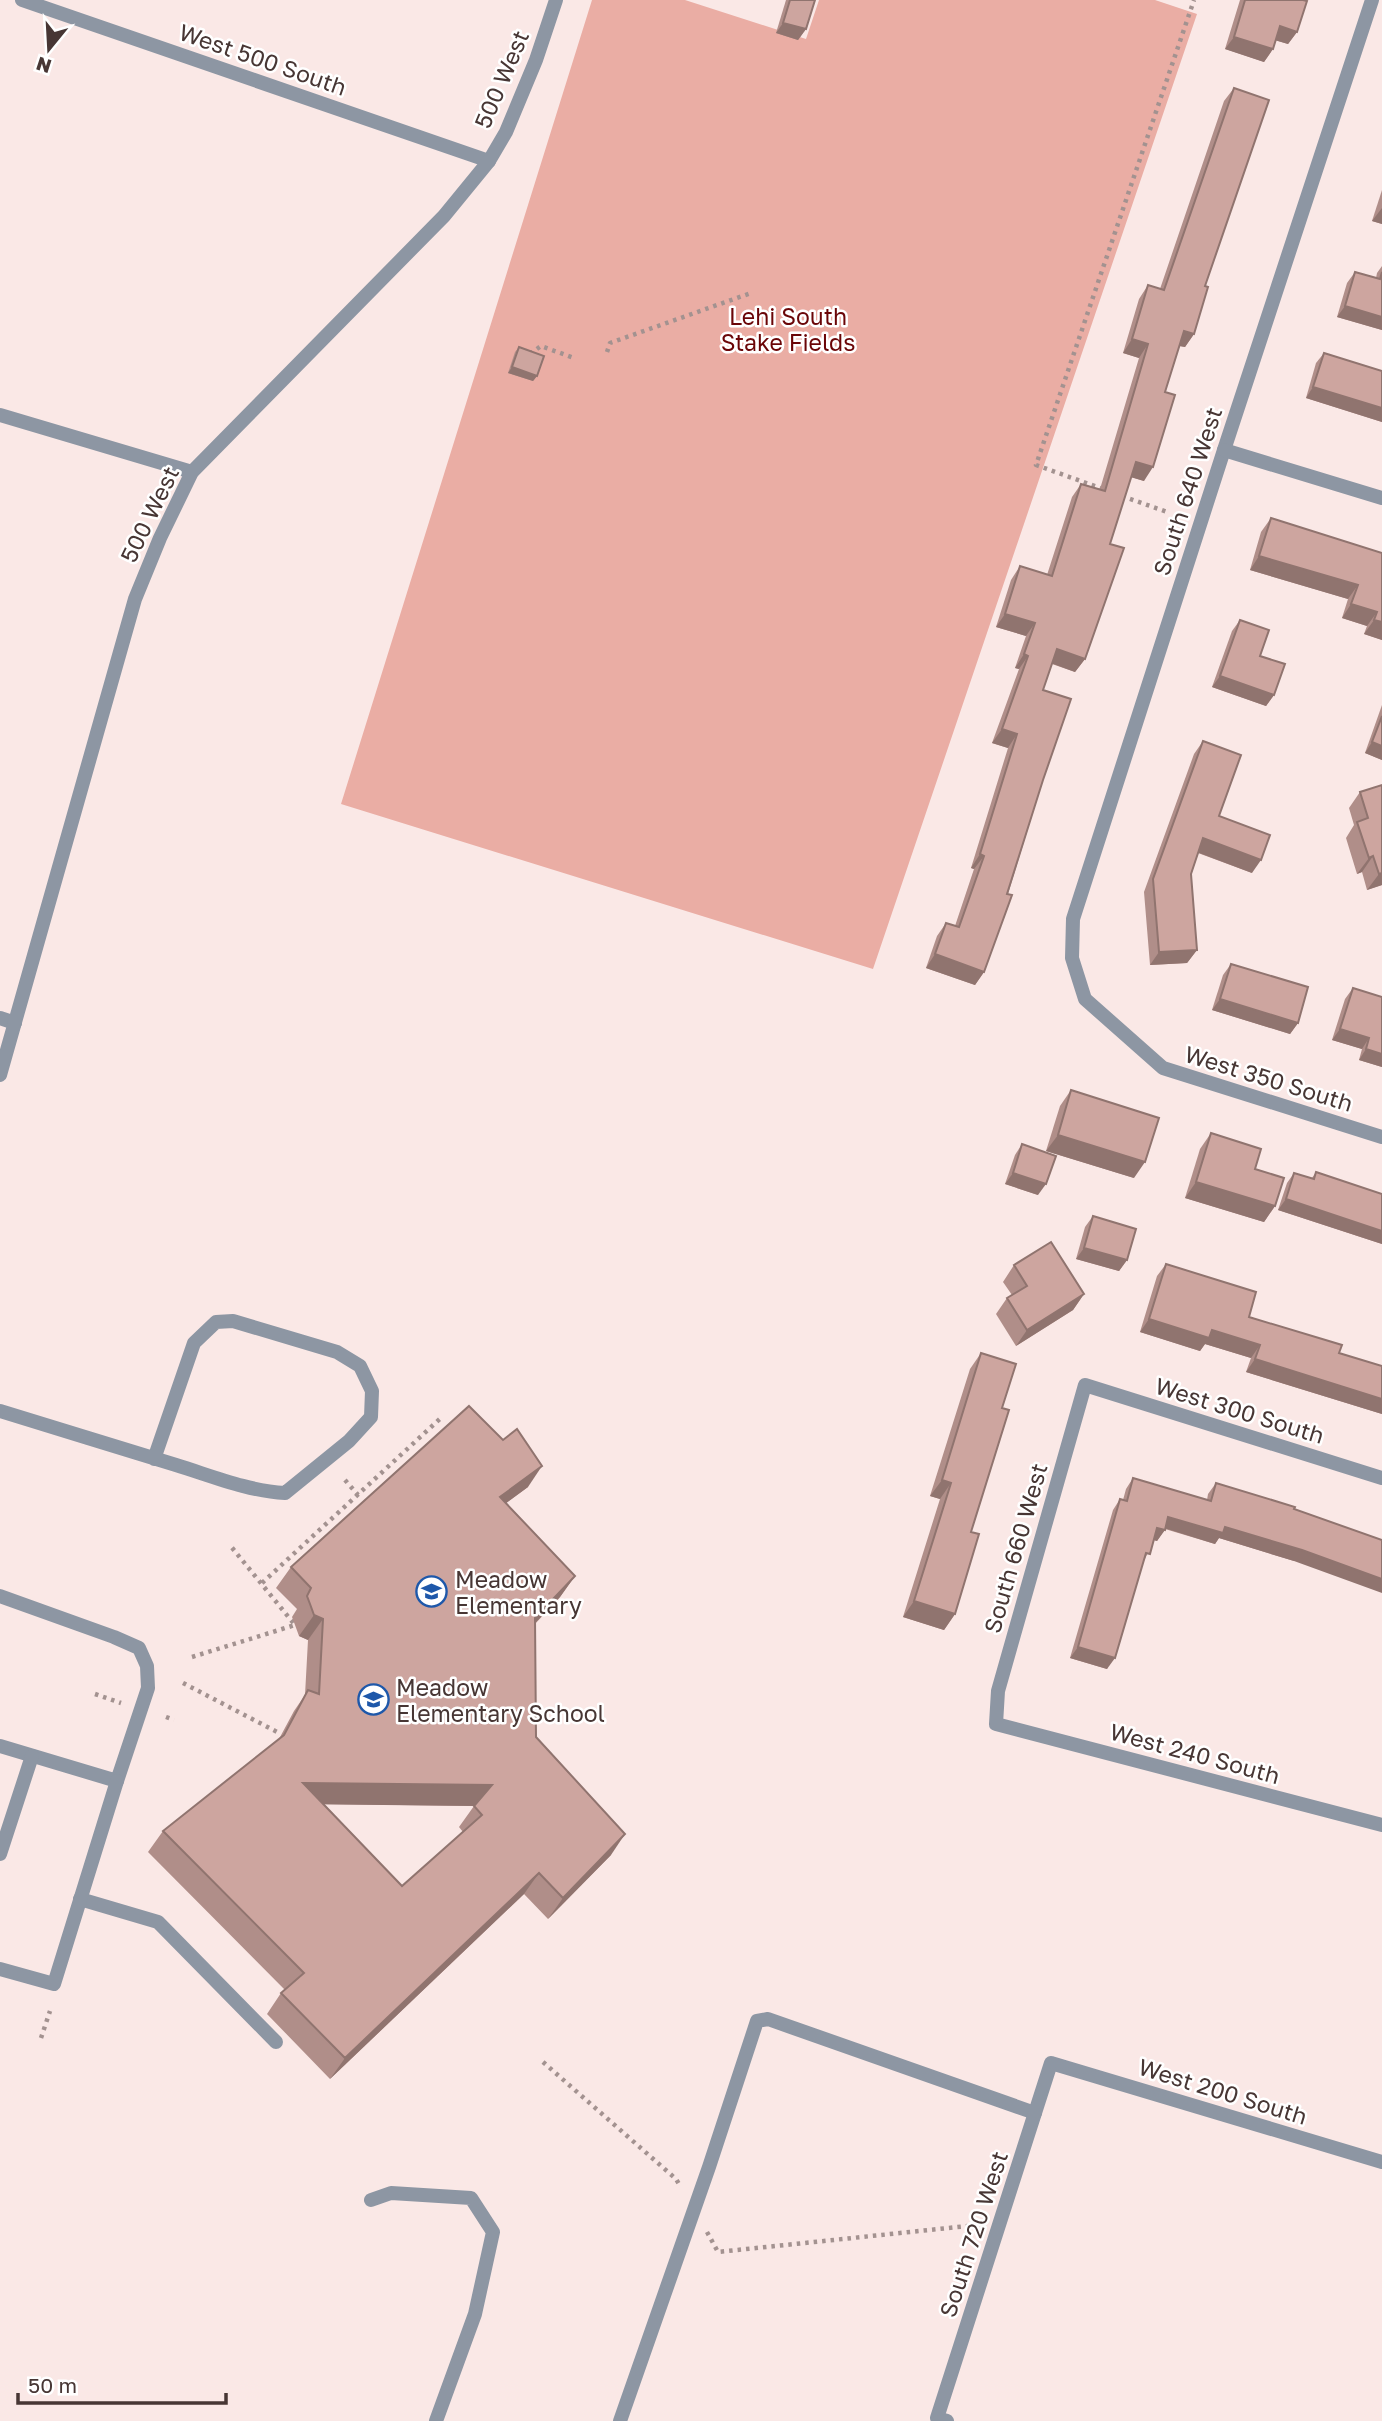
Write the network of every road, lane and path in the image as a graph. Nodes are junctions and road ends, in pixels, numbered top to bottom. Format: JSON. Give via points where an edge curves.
{"nodes":[{"id":1,"x":22,"y":0,"type":"edge"},
{"id":2,"x":556,"y":0,"type":"edge"},
{"id":3,"x":1194,"y":0,"type":"edge"},
{"id":4,"x":1372,"y":0,"type":"edge"},
{"id":5,"x":489,"y":161,"type":"junction"},
{"id":6,"x":751,"y":293,"type":"dead end"},
{"id":7,"x":607,"y":352,"type":"dead end"},
{"id":8,"x":530,"y":354,"type":"edge"},
{"id":9,"x":574,"y":358,"type":"dead end"},
{"id":10,"x":0,"y":415,"type":"edge"},
{"id":11,"x":1224,"y":450,"type":"junction"},
{"id":12,"x":192,"y":472,"type":"junction"},
{"id":13,"x":1382,"y":498,"type":"edge"},
{"id":14,"x":1167,"y":512,"type":"dead end"},
{"id":15,"x":1085,"y":999,"type":"joint"},
{"id":16,"x":0,"y":1018,"type":"edge"},
{"id":17,"x":15,"y":1023,"type":"junction"},
{"id":18,"x":0,"y":1075,"type":"edge"},
{"id":19,"x":1382,"y":1137,"type":"edge"},
{"id":20,"x":1085,"y":1385,"type":"joint"},
{"id":21,"x":0,"y":1411,"type":"edge"},
{"id":22,"x":443,"y":1416,"type":"dead end"},
{"id":23,"x":154,"y":1459,"type":"junction"},
{"id":24,"x":1382,"y":1478,"type":"edge"},
{"id":25,"x":345,"y":1480,"type":"dead end"},
{"id":26,"x":358,"y":1495,"type":"junction"},
{"id":27,"x":229,"y":1544,"type":"dead end"},
{"id":28,"x":262,"y":1583,"type":"junction"},
{"id":29,"x":0,"y":1596,"type":"edge"},
{"id":30,"x":192,"y":1657,"type":"dead end"},
{"id":31,"x":183,"y":1683,"type":"dead end"},
{"id":32,"x":95,"y":1694,"type":"dead end"},
{"id":33,"x":132,"y":1706,"type":"dead end"},
{"id":34,"x":166,"y":1717,"type":"dead end"},
{"id":35,"x":174,"y":1720,"type":"dead end"},
{"id":36,"x":996,"y":1724,"type":"joint"},
{"id":37,"x":281,"y":1734,"type":"edge"},
{"id":38,"x":0,"y":1746,"type":"edge"},
{"id":39,"x":32,"y":1756,"type":"junction"},
{"id":40,"x":117,"y":1780,"type":"junction"},
{"id":41,"x":1382,"y":1825,"type":"edge"},
{"id":42,"x":0,"y":1854,"type":"edge"},
{"id":43,"x":80,"y":1899,"type":"junction"},
{"id":44,"x":0,"y":1969,"type":"edge"},
{"id":45,"x":50,"y":2011,"type":"dead end"},
{"id":46,"x":41,"y":2038,"type":"dead end"},
{"id":47,"x":276,"y":2042,"type":"dead end"},
{"id":48,"x":543,"y":2062,"type":"dead end"},
{"id":49,"x":1051,"y":2063,"type":"joint"},
{"id":50,"x":1035,"y":2113,"type":"junction"},
{"id":51,"x":1382,"y":2162,"type":"edge"},
{"id":52,"x":371,"y":2200,"type":"dead end"},
{"id":53,"x":694,"y":2211,"type":"junction"},
{"id":54,"x":977,"y":2225,"type":"dead end"},
{"id":55,"x":940,"y":2420,"type":"edge"},
{"id":56,"x":436,"y":2421,"type":"edge"},
{"id":57,"x":620,"y":2421,"type":"edge"}],
"edges":[{"from":1,"to":5,"type":"street","name":"West 500 South"},
{"from":2,"to":5,"type":"street","name":"500 West","via":[[536,60]]},
{"from":3,"to":14,"type":"path","via":[[1036,465]]},
{"from":4,"to":11,"type":"street","name":"South 640 West"},
{"from":5,"to":12,"type":"street","name":"500 West","via":[[444,216]]},
{"from":6,"to":7,"type":"path","via":[[610,343]]},
{"from":8,"to":9,"type":"path","via":[[541,346]]},
{"from":10,"to":12,"type":"street"},
{"from":11,"to":13,"type":"street"},
{"from":11,"to":15,"type":"street","name":"South 640 West","via":[[1073,919],[1072,958]]},
{"from":12,"to":17,"type":"street","name":"500 West","via":[[135,599]]},
{"from":15,"to":19,"type":"street","name":"West 350 South","via":[[1163,1069]]},
{"from":16,"to":17,"type":"street"},
{"from":17,"to":18,"type":"street","name":"500 West"},
{"from":20,"to":24,"type":"street","name":"West 300 South"},
{"from":20,"to":36,"type":"street","name":"South 660 West","via":[[998,1690]]},
{"from":21,"to":23,"type":"street"},
{"from":22,"to":26,"type":"path"},
{"from":23,"to":23,"type":"street","via":[[263,1492],[285,1493],[349,1441],[371,1416],[372,1391],[360,1366],[337,1352],[233,1321],[216,1322],[194,1343]]},
{"from":25,"to":26,"type":"path"},
{"from":26,"to":28,"type":"path"},
{"from":27,"to":28,"type":"path"},
{"from":28,"to":30,"type":"path","via":[[295,1625]]},
{"from":29,"to":40,"type":"street","via":[[139,1648],[147,1666],[148,1688]]},
{"from":31,"to":37,"type":"path"},
{"from":32,"to":33,"type":"path"},
{"from":34,"to":35,"type":"path"},
{"from":36,"to":41,"type":"street","name":"West 240 South"},
{"from":38,"to":39,"type":"street"},
{"from":39,"to":40,"type":"street"},
{"from":39,"to":42,"type":"street"},
{"from":40,"to":43,"type":"street"},
{"from":43,"to":44,"type":"street","via":[[54,1984]]},
{"from":43,"to":47,"type":"street","via":[[158,1922]]},
{"from":45,"to":46,"type":"path"},
{"from":48,"to":53,"type":"path","via":[[676,2179]]},
{"from":49,"to":50,"type":"street","name":"South 720 West"},
{"from":49,"to":51,"type":"street","name":"West 200 South"},
{"from":50,"to":53,"type":"street","via":[[768,2019],[757,2021]]},
{"from":50,"to":55,"type":"street","name":"South 720 West"},
{"from":52,"to":56,"type":"street","via":[[391,2193],[471,2198],[493,2232],[475,2314]]},
{"from":53,"to":54,"type":"path","via":[[718,2252]]},
{"from":53,"to":57,"type":"street"}]}
